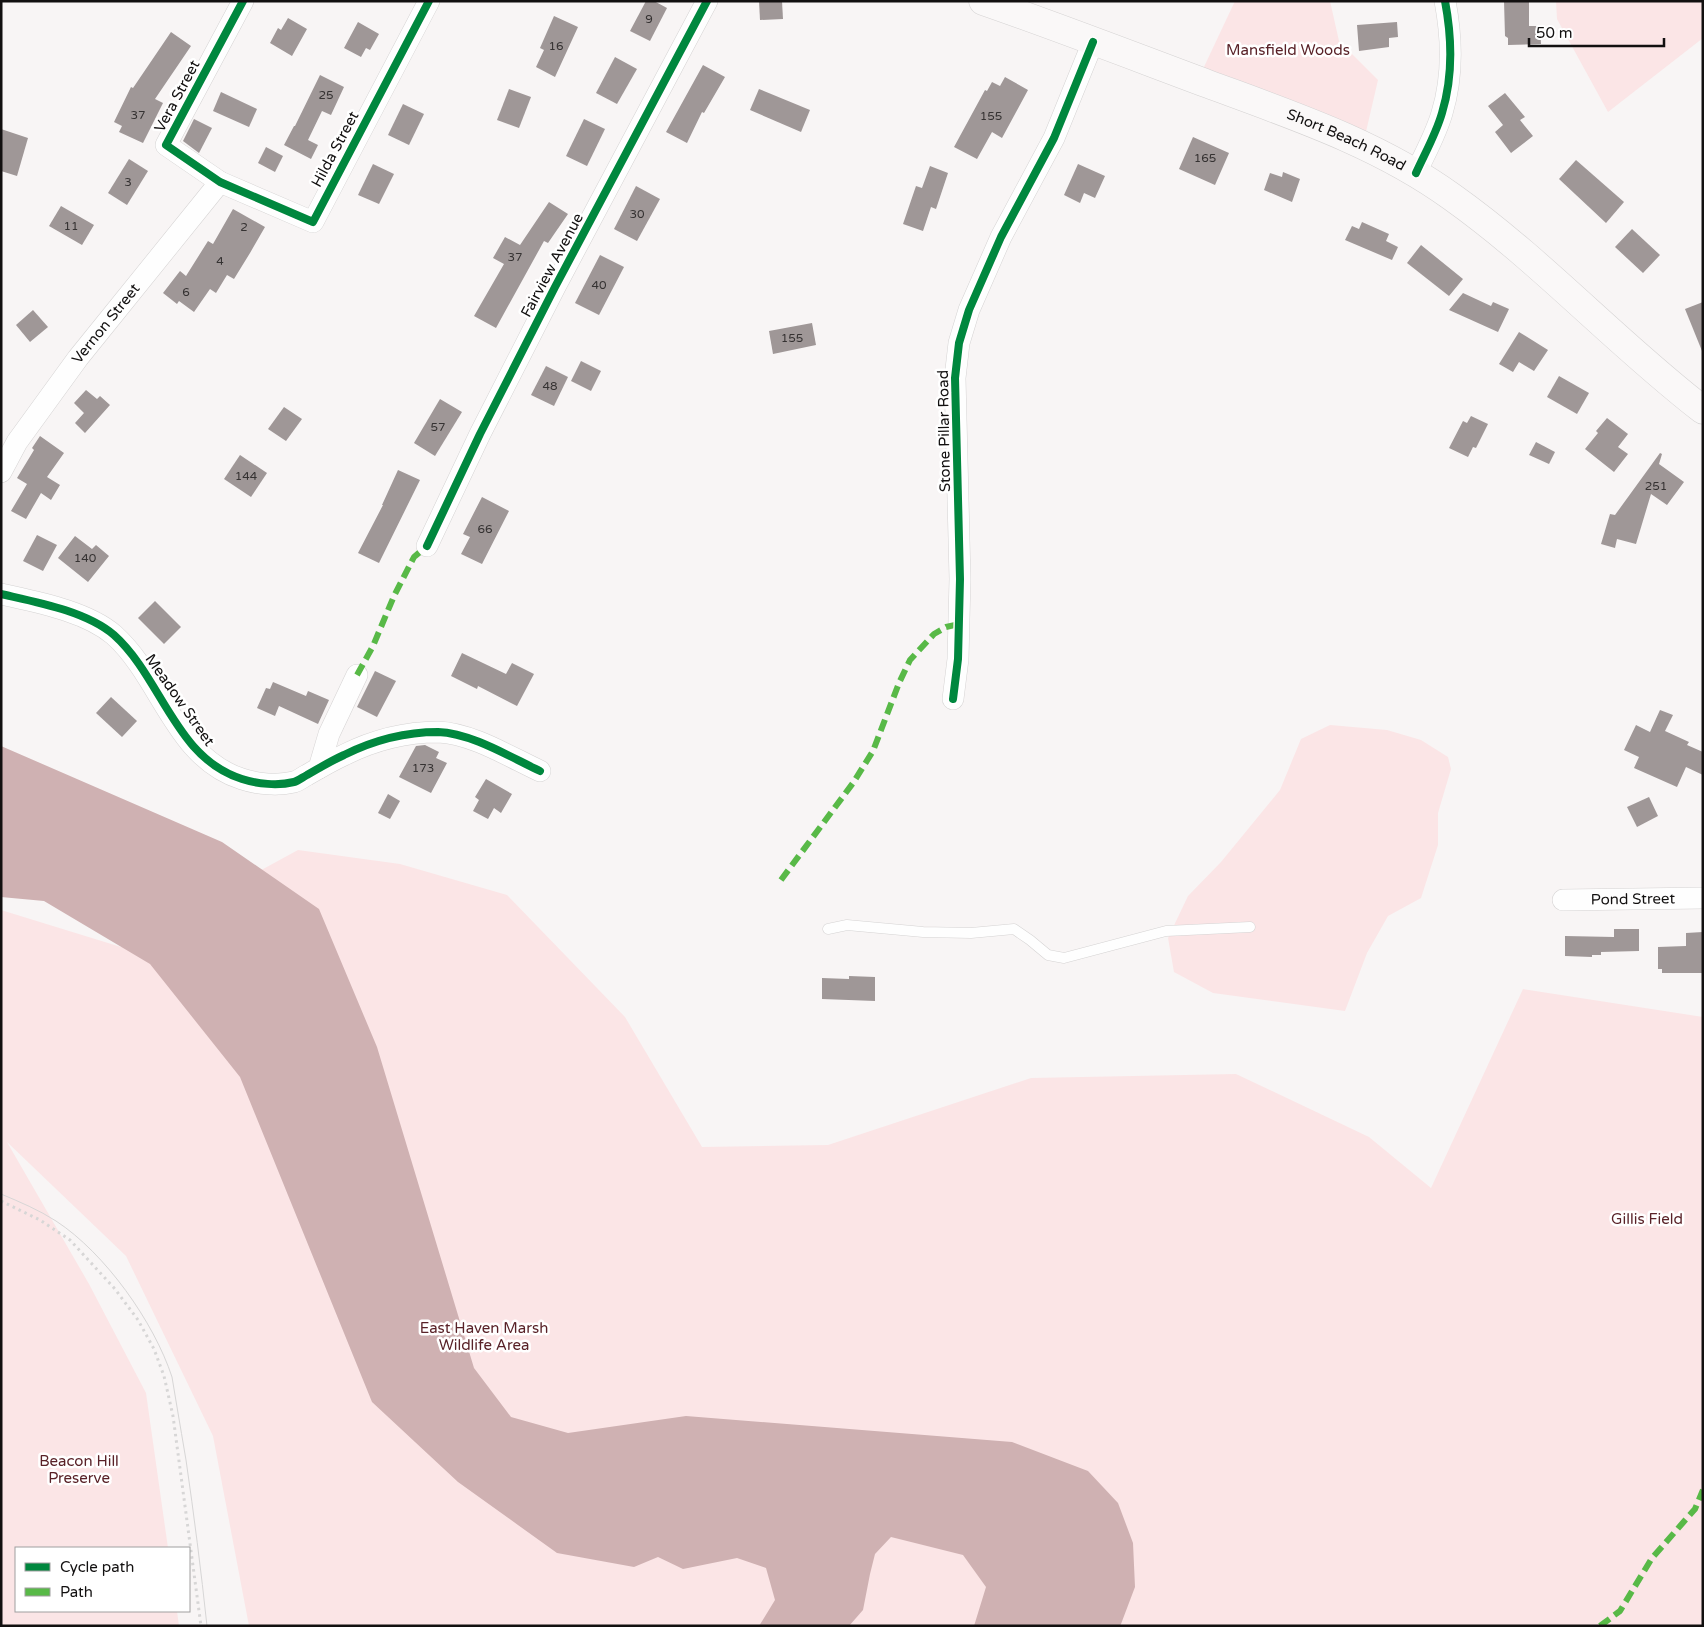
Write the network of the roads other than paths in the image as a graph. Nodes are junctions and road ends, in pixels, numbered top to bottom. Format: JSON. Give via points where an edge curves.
{"nodes":[{"id":1,"x":243,"y":1,"type":"edge"},
{"id":2,"x":429,"y":1,"type":"edge"},
{"id":3,"x":707,"y":1,"type":"edge"},
{"id":4,"x":983,"y":1,"type":"edge"},
{"id":5,"x":1445,"y":1,"type":"edge"},
{"id":6,"x":1093,"y":42,"type":"junction"},
{"id":7,"x":1416,"y":173,"type":"junction"},
{"id":8,"x":220,"y":182,"type":"junction"},
{"id":9,"x":1703,"y":410,"type":"edge"},
{"id":10,"x":1,"y":472,"type":"edge"},
{"id":11,"x":427,"y":546,"type":"dead end"},
{"id":12,"x":1,"y":594,"type":"edge"},
{"id":13,"x":358,"y":675,"type":"dead end"},
{"id":14,"x":953,"y":699,"type":"dead end"},
{"id":15,"x":319,"y":768,"type":"junction"},
{"id":16,"x":540,"y":771,"type":"dead end"},
{"id":17,"x":1703,"y":898,"type":"edge"},
{"id":18,"x":1563,"y":900,"type":"dead end"},
{"id":19,"x":1250,"y":927,"type":"dead end"},
{"id":20,"x":828,"y":929,"type":"dead end"}],
"edges":[{"from":1,"to":8,"type":"street","name":"Vera Street","via":[[166,145]]},
{"from":2,"to":8,"type":"street","name":"Hilda Street","via":[[313,222]]},
{"from":3,"to":11,"type":"street","name":"Fairview Avenue","via":[[547,302]]},
{"from":4,"to":6,"type":"main road","name":"Short Beach Road"},
{"from":5,"to":7,"type":"street","via":[[1449,22],[1448,92],[1434,136]]},
{"from":6,"to":7,"type":"main road","name":"Short Beach Road","via":[[1322,127],[1383,154]]},
{"from":6,"to":14,"type":"street","name":"Stone Pillar Road","via":[[1054,138],[1001,237],[968,310],[959,343],[955,378],[960,579],[958,659]]},
{"from":7,"to":9,"type":"main road","name":"Short Beach Road","via":[[1507,239]]},
{"from":8,"to":10,"type":"street","name":"Vernon Street","via":[[78,358],[16,442]]},
{"from":12,"to":15,"type":"street","name":"Meadow Street","via":[[77,615],[114,635],[130,652],[200,755],[220,770],[260,784],[294,782]]},
{"from":13,"to":15,"type":"street","via":[[330,734]]},
{"from":15,"to":16,"type":"street","name":"Meadow Street","via":[[379,740],[440,732],[464,737]]},
{"from":17,"to":18,"type":"street","name":"Pond Street"},
{"from":19,"to":20,"type":"lane","via":[[1166,930],[1064,958],[1048,955],[1014,930],[923,932],[847,925]]}]}
